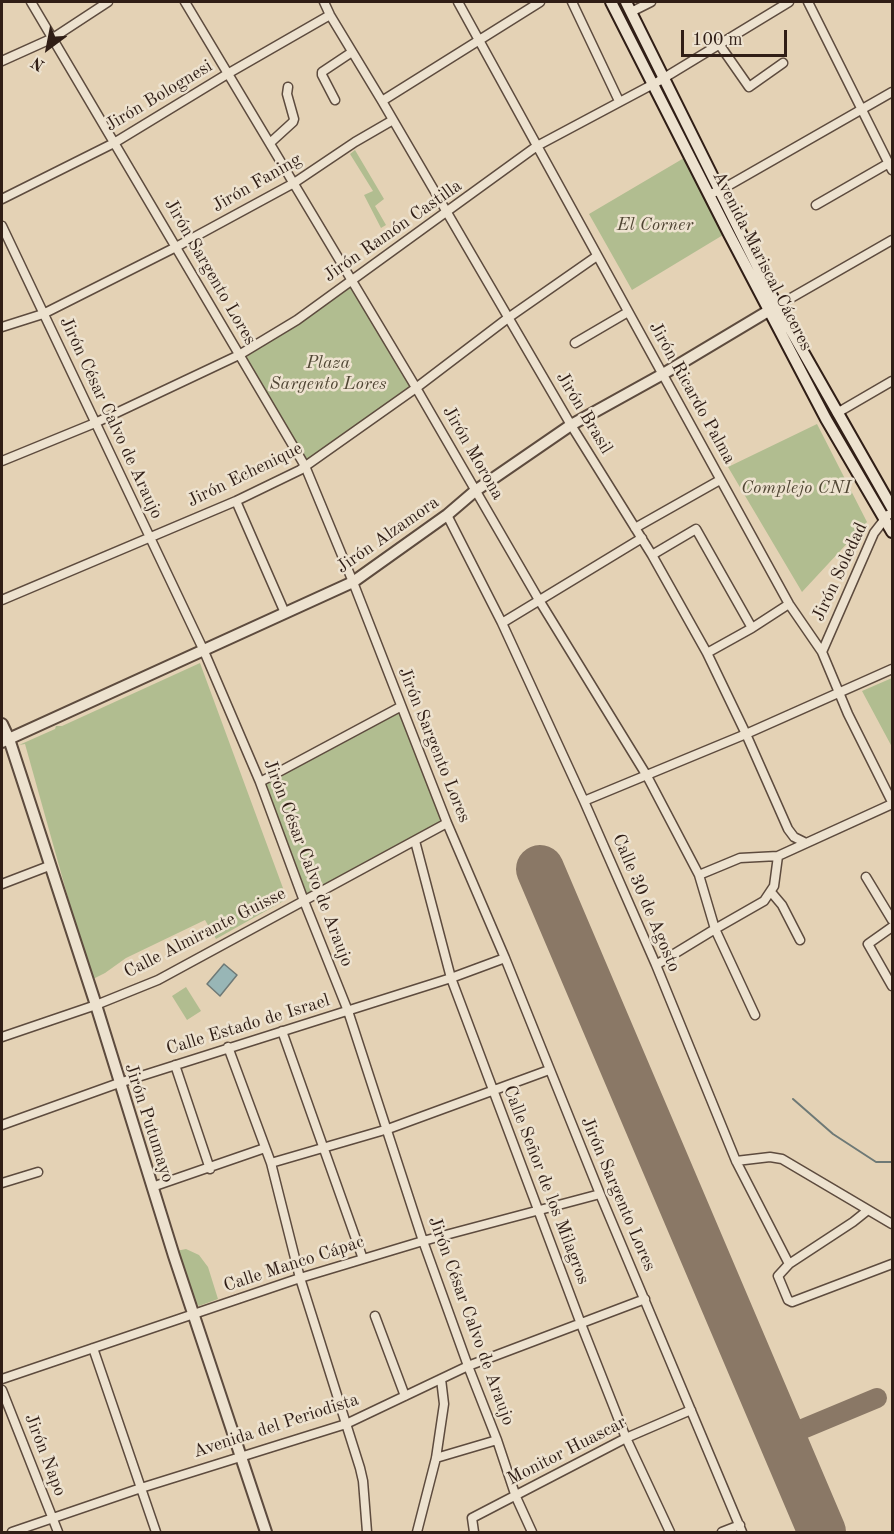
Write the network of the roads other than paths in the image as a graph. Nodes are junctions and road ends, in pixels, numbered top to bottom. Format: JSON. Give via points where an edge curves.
{"nodes":[{"id":1,"x":31,"y":2,"type":"edge"},
{"id":2,"x":108,"y":2,"type":"edge"},
{"id":3,"x":185,"y":2,"type":"edge"},
{"id":4,"x":324,"y":2,"type":"edge"},
{"id":5,"x":458,"y":2,"type":"edge"},
{"id":6,"x":540,"y":2,"type":"edge"},
{"id":7,"x":572,"y":2,"type":"edge"},
{"id":8,"x":611,"y":2,"type":"edge"},
{"id":9,"x":651,"y":2,"type":"edge"},
{"id":10,"x":789,"y":2,"type":"edge"},
{"id":11,"x":808,"y":2,"type":"edge"},
{"id":12,"x":628,"y":7,"type":"edge"},
{"id":13,"x":330,"y":15,"type":"junction"},
{"id":14,"x":52,"y":38,"type":"junction"},
{"id":15,"x":478,"y":39,"type":"junction"},
{"id":16,"x":719,"y":44,"type":"junction"},
{"id":17,"x":352,"y":52,"type":"junction"},
{"id":18,"x":2,"y":61,"type":"edge"},
{"id":19,"x":783,"y":63,"type":"dead end"},
{"id":20,"x":229,"y":73,"type":"junction"},
{"id":21,"x":663,"y":78,"type":"junction"},
{"id":22,"x":652,"y":83,"type":"junction"},
{"id":23,"x":288,"y":87,"type":"dead end"},
{"id":24,"x":892,"y":92,"type":"edge"},
{"id":25,"x":335,"y":100,"type":"dead end"},
{"id":26,"x":382,"y":101,"type":"junction"},
{"id":27,"x":619,"y":102,"type":"junction"},
{"id":28,"x":863,"y":110,"type":"junction"},
{"id":29,"x":393,"y":120,"type":"junction"},
{"id":30,"x":114,"y":143,"type":"junction"},
{"id":31,"x":270,"y":143,"type":"junction"},
{"id":32,"x":537,"y":146,"type":"junction"},
{"id":33,"x":891,"y":167,"type":"edge"},
{"id":34,"x":294,"y":183,"type":"junction"},
{"id":35,"x":714,"y":193,"type":"junction"},
{"id":36,"x":2,"y":199,"type":"edge"},
{"id":37,"x":816,"y":205,"type":"dead end"},
{"id":38,"x":447,"y":213,"type":"junction"},
{"id":39,"x":2,"y":226,"type":"edge"},
{"id":40,"x":892,"y":240,"type":"edge"},
{"id":41,"x":176,"y":248,"type":"junction"},
{"id":42,"x":597,"y":256,"type":"junction"},
{"id":43,"x":351,"y":279,"type":"junction"},
{"id":44,"x":773,"y":308,"type":"junction"},
{"id":45,"x":628,"y":312,"type":"junction"},
{"id":46,"x":43,"y":314,"type":"junction"},
{"id":47,"x":508,"y":318,"type":"junction"},
{"id":48,"x":2,"y":327,"type":"edge"},
{"id":49,"x":575,"y":344,"type":"dead end"},
{"id":50,"x":239,"y":355,"type":"junction"},
{"id":51,"x":663,"y":374,"type":"junction"},
{"id":52,"x":892,"y":381,"type":"edge"},
{"id":53,"x":416,"y":388,"type":"junction"},
{"id":54,"x":837,"y":413,"type":"junction"},
{"id":55,"x":95,"y":423,"type":"junction"},
{"id":56,"x":571,"y":424,"type":"junction"},
{"id":57,"x":2,"y":460,"type":"edge"},
{"id":58,"x":305,"y":466,"type":"junction"},
{"id":59,"x":720,"y":480,"type":"junction"},
{"id":60,"x":474,"y":491,"type":"junction"},
{"id":61,"x":236,"y":501,"type":"junction"},
{"id":62,"x":892,"y":508,"type":"edge"},
{"id":63,"x":447,"y":515,"type":"junction"},
{"id":64,"x":885,"y":519,"type":"junction"},
{"id":65,"x":635,"y":528,"type":"junction"},
{"id":66,"x":892,"y":532,"type":"edge"},
{"id":67,"x":149,"y":537,"type":"junction"},
{"id":68,"x":642,"y":538,"type":"junction"},
{"id":69,"x":652,"y":555,"type":"junction"},
{"id":70,"x":353,"y":582,"type":"junction"},
{"id":71,"x":2,"y":600,"type":"edge"},
{"id":72,"x":539,"y":600,"type":"junction"},
{"id":73,"x":789,"y":604,"type":"junction"},
{"id":74,"x":285,"y":613,"type":"junction"},
{"id":75,"x":502,"y":624,"type":"junction"},
{"id":76,"x":752,"y":628,"type":"junction"},
{"id":77,"x":203,"y":649,"type":"junction"},
{"id":78,"x":822,"y":652,"type":"junction"},
{"id":79,"x":707,"y":653,"type":"junction"},
{"id":80,"x":892,"y":669,"type":"edge"},
{"id":81,"x":839,"y":692,"type":"junction"},
{"id":82,"x":400,"y":707,"type":"junction"},
{"id":83,"x":2,"y":724,"type":"edge"},
{"id":84,"x":746,"y":734,"type":"junction"},
{"id":85,"x":5,"y":740,"type":"edge"},
{"id":86,"x":647,"y":776,"type":"junction"},
{"id":87,"x":260,"y":782,"type":"junction"},
{"id":88,"x":584,"y":801,"type":"junction"},
{"id":89,"x":892,"y":803,"type":"edge"},
{"id":90,"x":447,"y":823,"type":"junction"},
{"id":91,"x":794,"y":837,"type":"junction"},
{"id":92,"x":415,"y":841,"type":"junction"},
{"id":93,"x":806,"y":843,"type":"junction"},
{"id":94,"x":781,"y":855,"type":"junction"},
{"id":95,"x":49,"y":866,"type":"junction"},
{"id":96,"x":699,"y":875,"type":"junction"},
{"id":97,"x":866,"y":877,"type":"dead end"},
{"id":98,"x":2,"y":884,"type":"edge"},
{"id":99,"x":771,"y":892,"type":"junction"},
{"id":100,"x":304,"y":901,"type":"junction"},
{"id":101,"x":892,"y":921,"type":"edge"},
{"id":102,"x":892,"y":927,"type":"edge"},
{"id":103,"x":715,"y":929,"type":"junction"},
{"id":104,"x":800,"y":940,"type":"dead end"},
{"id":105,"x":505,"y":958,"type":"junction"},
{"id":106,"x":656,"y":965,"type":"junction"},
{"id":107,"x":451,"y":978,"type":"junction"},
{"id":108,"x":892,"y":986,"type":"edge"},
{"id":109,"x":96,"y":1005,"type":"junction"},
{"id":110,"x":348,"y":1011,"type":"junction"},
{"id":111,"x":755,"y":1015,"type":"dead end"},
{"id":112,"x":282,"y":1031,"type":"junction"},
{"id":113,"x":2,"y":1037,"type":"edge"},
{"id":114,"x":228,"y":1047,"type":"junction"},
{"id":115,"x":175,"y":1065,"type":"junction"},
{"id":116,"x":549,"y":1070,"type":"junction"},
{"id":117,"x":119,"y":1083,"type":"junction"},
{"id":118,"x":494,"y":1091,"type":"junction"},
{"id":119,"x":2,"y":1125,"type":"edge"},
{"id":120,"x":388,"y":1129,"type":"junction"},
{"id":121,"x":323,"y":1147,"type":"junction"},
{"id":122,"x":265,"y":1148,"type":"junction"},
{"id":123,"x":736,"y":1161,"type":"junction"},
{"id":124,"x":271,"y":1162,"type":"junction"},
{"id":125,"x":210,"y":1168,"type":"junction"},
{"id":126,"x":38,"y":1172,"type":"dead end"},
{"id":127,"x":2,"y":1183,"type":"edge"},
{"id":128,"x":152,"y":1187,"type":"junction"},
{"id":129,"x":600,"y":1194,"type":"junction"},
{"id":130,"x":868,"y":1210,"type":"junction"},
{"id":131,"x":538,"y":1211,"type":"junction"},
{"id":132,"x":892,"y":1224,"type":"edge"},
{"id":133,"x":423,"y":1241,"type":"junction"},
{"id":134,"x":363,"y":1259,"type":"junction"},
{"id":135,"x":789,"y":1264,"type":"junction"},
{"id":136,"x":892,"y":1264,"type":"edge"},
{"id":137,"x":300,"y":1278,"type":"junction"},
{"id":138,"x":645,"y":1299,"type":"junction"},
{"id":139,"x":195,"y":1314,"type":"junction"},
{"id":140,"x":375,"y":1316,"type":"dead end"},
{"id":141,"x":581,"y":1324,"type":"junction"},
{"id":142,"x":93,"y":1348,"type":"junction"},
{"id":143,"x":468,"y":1366,"type":"junction"},
{"id":144,"x":2,"y":1379,"type":"edge"},
{"id":145,"x":441,"y":1379,"type":"junction"},
{"id":146,"x":2,"y":1390,"type":"edge"},
{"id":147,"x":405,"y":1396,"type":"junction"},
{"id":148,"x":691,"y":1410,"type":"junction"},
{"id":149,"x":346,"y":1424,"type":"junction"},
{"id":150,"x":626,"y":1438,"type":"junction"},
{"id":151,"x":497,"y":1440,"type":"junction"},
{"id":152,"x":240,"y":1456,"type":"junction"},
{"id":153,"x":436,"y":1458,"type":"junction"},
{"id":154,"x":141,"y":1488,"type":"junction"},
{"id":155,"x":516,"y":1497,"type":"junction"},
{"id":156,"x":52,"y":1518,"type":"junction"},
{"id":157,"x":741,"y":1529,"type":"edge"},
{"id":158,"x":12,"y":1533,"type":"edge"},
{"id":159,"x":58,"y":1533,"type":"edge"},
{"id":160,"x":156,"y":1533,"type":"edge"},
{"id":161,"x":266,"y":1533,"type":"edge"},
{"id":162,"x":367,"y":1533,"type":"edge"},
{"id":163,"x":417,"y":1533,"type":"edge"},
{"id":164,"x":474,"y":1533,"type":"edge"},
{"id":165,"x":532,"y":1533,"type":"edge"},
{"id":166,"x":670,"y":1533,"type":"edge"},
{"id":167,"x":722,"y":1533,"type":"edge"}],
"edges":[{"from":1,"to":14,"type":"street","name":"Jirón Sargento Lores"},
{"from":2,"to":14,"type":"street"},
{"from":3,"to":20,"type":"street","name":"Jirón Morona"},
{"from":4,"to":13,"type":"street","name":"Jirón Brasil"},
{"from":5,"to":15,"type":"street","name":"Jirón Ricardo Palma"},
{"from":6,"to":15,"type":"street"},
{"from":7,"to":27,"type":"street"},
{"from":8,"to":22,"type":"street","name":"Avenida Mariscal Cáceres"},
{"from":9,"to":12,"type":"street"},
{"from":10,"to":16,"type":"street","name":"Jirón Ramón Castilla"},
{"from":11,"to":28,"type":"street"},
{"from":12,"to":21,"type":"street","name":"Avenida Mariscal Cáceres"},
{"from":13,"to":17,"type":"street","name":"Jirón Brasil"},
{"from":13,"to":20,"type":"street","name":"Jirón Bolognesi"},
{"from":14,"to":18,"type":"street"},
{"from":14,"to":30,"type":"street","name":"Jirón Sargento Lores"},
{"from":15,"to":26,"type":"street"},
{"from":15,"to":32,"type":"street","name":"Jirón Ricardo Palma"},
{"from":16,"to":19,"type":"street","via":[[748,87]]},
{"from":16,"to":21,"type":"street","name":"Jirón Ramón Castilla"},
{"from":17,"to":25,"type":"street","via":[[322,72]]},
{"from":17,"to":26,"type":"street","name":"Jirón Brasil"},
{"from":20,"to":30,"type":"street","name":"Jirón Bolognesi"},
{"from":20,"to":31,"type":"street","name":"Jirón Morona"},
{"from":21,"to":22,"type":"street","name":"Jirón Ramón Castilla"},
{"from":21,"to":35,"type":"street","name":"Avenida Mariscal Cáceres"},
{"from":22,"to":27,"type":"street","name":"Jirón Ramón Castilla"},
{"from":22,"to":35,"type":"street","name":"Avenida Mariscal Cáceres"},
{"from":23,"to":31,"type":"street","via":[[293,122]]},
{"from":24,"to":28,"type":"street"},
{"from":26,"to":29,"type":"street","name":"Jirón Brasil"},
{"from":27,"to":32,"type":"street","name":"Jirón Ramón Castilla"},
{"from":28,"to":33,"type":"street"},
{"from":28,"to":35,"type":"street"},
{"from":29,"to":34,"type":"street","name":"Jirón Faning"},
{"from":29,"to":38,"type":"street","name":"Jirón Brasil"},
{"from":30,"to":36,"type":"street","name":"Jirón Bolognesi"},
{"from":30,"to":41,"type":"street","name":"Jirón Sargento Lores"},
{"from":31,"to":34,"type":"street","name":"Jirón Morona"},
{"from":32,"to":38,"type":"street","name":"Jirón Ramón Castilla"},
{"from":32,"to":42,"type":"street","name":"Jirón Ricardo Palma"},
{"from":33,"to":37,"type":"street"},
{"from":34,"to":41,"type":"street","name":"Jirón Faning"},
{"from":34,"to":43,"type":"street","name":"Jirón Morona"},
{"from":35,"to":44,"type":"street","name":"Avenida Mariscal Cáceres"},
{"from":38,"to":43,"type":"street","name":"Jirón Ramón Castilla"},
{"from":38,"to":47,"type":"street","name":"Jirón Brasil"},
{"from":39,"to":46,"type":"street","name":"Jirón César Calvo de Araujo"},
{"from":40,"to":44,"type":"street","name":"Jirón Alzamora"},
{"from":41,"to":46,"type":"street","name":"Jirón Faning"},
{"from":41,"to":50,"type":"street","name":"Jirón Sargento Lores"},
{"from":42,"to":45,"type":"street","name":"Jirón Ricardo Palma"},
{"from":42,"to":47,"type":"street","name":"Jirón Echenique"},
{"from":43,"to":50,"type":"street","name":"Jirón Ramón Castilla","via":[[297,320]]},
{"from":43,"to":53,"type":"street","name":"Jirón Morona"},
{"from":44,"to":51,"type":"street","name":"Jirón Alzamora"},
{"from":44,"to":54,"type":"street","name":"Avenida Mariscal Cáceres"},
{"from":44,"to":64,"type":"street","name":"Avenida Mariscal Cáceres","via":[[826,419]]},
{"from":45,"to":49,"type":"street"},
{"from":45,"to":51,"type":"street","name":"Jirón Ricardo Palma"},
{"from":46,"to":48,"type":"street","name":"Jirón Faning"},
{"from":46,"to":55,"type":"street","name":"Jirón César Calvo de Araujo"},
{"from":47,"to":53,"type":"street","name":"Jirón Echenique"},
{"from":47,"to":56,"type":"street","name":"Jirón Brasil"},
{"from":50,"to":55,"type":"street","name":"Jirón Ramón Castilla"},
{"from":50,"to":58,"type":"street","name":"Jirón Sargento Lores"},
{"from":51,"to":56,"type":"street","name":"Jirón Alzamora"},
{"from":51,"to":59,"type":"street","name":"Jirón Ricardo Palma"},
{"from":52,"to":54,"type":"street"},
{"from":53,"to":58,"type":"street","name":"Jirón Echenique"},
{"from":53,"to":60,"type":"street","name":"Jirón Morona"},
{"from":54,"to":62,"type":"street","name":"Avenida Mariscal Cáceres"},
{"from":55,"to":57,"type":"street","name":"Jirón Ramón Castilla"},
{"from":55,"to":67,"type":"street","name":"Jirón César Calvo de Araujo"},
{"from":56,"to":60,"type":"street","name":"Jirón Alzamora"},
{"from":56,"to":65,"type":"street","name":"Jirón Brasil"},
{"from":58,"to":61,"type":"street","name":"Jirón Echenique"},
{"from":58,"to":70,"type":"street","name":"Jirón Sargento Lores"},
{"from":59,"to":65,"type":"street"},
{"from":59,"to":73,"type":"street","name":"Jirón Ricardo Palma"},
{"from":60,"to":63,"type":"street","name":"Jirón Alzamora"},
{"from":60,"to":72,"type":"street","name":"Jirón Morona"},
{"from":61,"to":67,"type":"street","name":"Jirón Echenique"},
{"from":61,"to":74,"type":"street"},
{"from":62,"to":64,"type":"street","name":"Jirón Soledad"},
{"from":63,"to":70,"type":"street","name":"Jirón Alzamora"},
{"from":63,"to":75,"type":"street","name":"Calle 30 de Agosto"},
{"from":64,"to":66,"type":"street","name":"Avenida Mariscal Cáceres"},
{"from":64,"to":78,"type":"street","name":"Jirón Soledad","via":[[874,533]]},
{"from":65,"to":68,"type":"street","name":"Jirón Brasil"},
{"from":67,"to":71,"type":"street","name":"Jirón Echenique"},
{"from":67,"to":77,"type":"street","name":"Jirón César Calvo de Araujo"},
{"from":68,"to":69,"type":"street","name":"Jirón Brasil"},
{"from":68,"to":72,"type":"street"},
{"from":69,"to":76,"type":"street","via":[[696,528]]},
{"from":69,"to":79,"type":"street","name":"Jirón Brasil"},
{"from":70,"to":74,"type":"street","name":"Jirón Alzamora"},
{"from":70,"to":82,"type":"street","name":"Jirón Sargento Lores"},
{"from":72,"to":75,"type":"street"},
{"from":72,"to":86,"type":"street","name":"Jirón Morona"},
{"from":73,"to":76,"type":"street"},
{"from":73,"to":78,"type":"street","name":"Jirón Ricardo Palma"},
{"from":74,"to":77,"type":"street","name":"Jirón Alzamora"},
{"from":75,"to":88,"type":"street","name":"Calle 30 de Agosto"},
{"from":76,"to":79,"type":"street"},
{"from":77,"to":85,"type":"street","name":"Jirón Alzamora"},
{"from":77,"to":87,"type":"street","name":"Jirón César Calvo de Araujo"},
{"from":78,"to":81,"type":"street","name":"Jirón Ricardo Palma"},
{"from":79,"to":84,"type":"street","name":"Jirón Brasil"},
{"from":80,"to":81,"type":"street"},
{"from":81,"to":84,"type":"street"},
{"from":81,"to":89,"type":"street","name":"Jirón Ricardo Palma"},
{"from":82,"to":87,"type":"street"},
{"from":82,"to":90,"type":"street","name":"Jirón Sargento Lores"},
{"from":83,"to":85,"type":"street","name":"Jirón Putumayo"},
{"from":84,"to":86,"type":"street"},
{"from":84,"to":91,"type":"street","name":"Jirón Brasil"},
{"from":85,"to":95,"type":"street","name":"Jirón Putumayo"},
{"from":86,"to":88,"type":"street"},
{"from":86,"to":96,"type":"street","name":"Jirón Morona"},
{"from":87,"to":100,"type":"street","name":"Jirón César Calvo de Araujo"},
{"from":88,"to":106,"type":"street","name":"Calle 30 de Agosto"},
{"from":89,"to":93,"type":"street"},
{"from":90,"to":92,"type":"street","name":"Calle Almirante Guisse"},
{"from":90,"to":105,"type":"street","name":"Jirón Sargento Lores"},
{"from":91,"to":93,"type":"street"},
{"from":91,"to":94,"type":"street"},
{"from":92,"to":100,"type":"street","name":"Calle Almirante Guisse"},
{"from":92,"to":107,"type":"street","name":"Calle Señor de los Milagros"},
{"from":93,"to":94,"type":"street"},
{"from":94,"to":96,"type":"street","via":[[740,858]]},
{"from":94,"to":99,"type":"street"},
{"from":95,"to":98,"type":"street"},
{"from":95,"to":109,"type":"street","name":"Jirón Putumayo"},
{"from":96,"to":103,"type":"street","name":"Jirón Morona"},
{"from":97,"to":101,"type":"street"},
{"from":99,"to":103,"type":"street","via":[[764,901]]},
{"from":99,"to":104,"type":"street"},
{"from":100,"to":109,"type":"street","name":"Calle Almirante Guisse","via":[[158,980]]},
{"from":100,"to":110,"type":"street","name":"Jirón César Calvo de Araujo"},
{"from":102,"to":108,"type":"street","via":[[868,944]]},
{"from":103,"to":106,"type":"street"},
{"from":103,"to":111,"type":"street","name":"Jirón Morona"},
{"from":105,"to":107,"type":"street","name":"Calle Estado de Israel"},
{"from":105,"to":116,"type":"street","name":"Jirón Sargento Lores"},
{"from":106,"to":123,"type":"street","name":"Calle 30 de Agosto"},
{"from":107,"to":110,"type":"street","name":"Calle Estado de Israel"},
{"from":107,"to":118,"type":"street","name":"Calle Señor de los Milagros"},
{"from":109,"to":113,"type":"street","name":"Calle Almirante Guisse"},
{"from":109,"to":117,"type":"street","name":"Jirón Putumayo"},
{"from":110,"to":112,"type":"street","name":"Calle Estado de Israel"},
{"from":110,"to":120,"type":"street","name":"Jirón César Calvo de Araujo"},
{"from":112,"to":114,"type":"street","name":"Calle Estado de Israel"},
{"from":112,"to":121,"type":"street"},
{"from":114,"to":115,"type":"street","name":"Calle Estado de Israel"},
{"from":114,"to":122,"type":"street"},
{"from":115,"to":117,"type":"street","name":"Calle Estado de Israel"},
{"from":115,"to":125,"type":"street"},
{"from":116,"to":118,"type":"street"},
{"from":116,"to":129,"type":"street","name":"Jirón Sargento Lores"},
{"from":117,"to":119,"type":"street","name":"Calle Estado de Israel"},
{"from":117,"to":128,"type":"street","name":"Jirón Putumayo"},
{"from":118,"to":120,"type":"street"},
{"from":118,"to":131,"type":"street","name":"Calle Señor de los Milagros"},
{"from":120,"to":121,"type":"street"},
{"from":120,"to":133,"type":"street","name":"Jirón César Calvo de Araujo"},
{"from":121,"to":124,"type":"street"},
{"from":121,"to":134,"type":"street"},
{"from":122,"to":124,"type":"street"},
{"from":122,"to":125,"type":"street"},
{"from":123,"to":130,"type":"street","via":[[782,1159]]},
{"from":123,"to":135,"type":"street","name":"Calle 30 de Agosto"},
{"from":124,"to":137,"type":"street"},
{"from":125,"to":128,"type":"street"},
{"from":126,"to":127,"type":"street"},
{"from":128,"to":139,"type":"street","name":"Jirón Putumayo"},
{"from":129,"to":131,"type":"street","name":"Calle Manco Cápac"},
{"from":129,"to":138,"type":"street","name":"Jirón Sargento Lores"},
{"from":130,"to":132,"type":"street"},
{"from":130,"to":135,"type":"street"},
{"from":131,"to":133,"type":"street","name":"Calle Manco Cápac"},
{"from":131,"to":141,"type":"street","name":"Calle Señor de los Milagros"},
{"from":133,"to":134,"type":"street","name":"Calle Manco Cápac"},
{"from":133,"to":143,"type":"street","name":"Jirón César Calvo de Araujo"},
{"from":134,"to":137,"type":"street","name":"Calle Manco Cápac"},
{"from":135,"to":136,"type":"street","via":[[778,1276],[792,1302]]},
{"from":137,"to":139,"type":"street","name":"Calle Manco Cápac"},
{"from":137,"to":149,"type":"street"},
{"from":138,"to":141,"type":"street","name":"Avenida del Periodista"},
{"from":138,"to":148,"type":"street","name":"Jirón Sargento Lores"},
{"from":139,"to":142,"type":"street","name":"Calle Manco Cápac"},
{"from":139,"to":152,"type":"street","name":"Jirón Putumayo"},
{"from":140,"to":147,"type":"street"},
{"from":141,"to":143,"type":"street","name":"Avenida del Periodista"},
{"from":141,"to":150,"type":"street","name":"Calle Señor de los Milagros"},
{"from":142,"to":144,"type":"street","name":"Calle Manco Cápac"},
{"from":142,"to":154,"type":"street"},
{"from":143,"to":145,"type":"street","name":"Avenida del Periodista"},
{"from":143,"to":151,"type":"street","name":"Jirón César Calvo de Araujo"},
{"from":145,"to":147,"type":"street","name":"Avenida del Periodista"},
{"from":145,"to":153,"type":"street","via":[[444,1404]]},
{"from":146,"to":156,"type":"street","name":"Jirón Napo"},
{"from":147,"to":149,"type":"street","name":"Avenida del Periodista"},
{"from":148,"to":150,"type":"street","name":"Monitor Huascar"},
{"from":148,"to":157,"type":"street","name":"Jirón Sargento Lores"},
{"from":149,"to":152,"type":"street","name":"Avenida del Periodista"},
{"from":149,"to":162,"type":"street","via":[[363,1481]]},
{"from":150,"to":155,"type":"street","name":"Monitor Huascar"},
{"from":150,"to":166,"type":"street","name":"Calle Señor de los Milagros"},
{"from":151,"to":153,"type":"street"},
{"from":151,"to":155,"type":"street","name":"Jirón César Calvo de Araujo"},
{"from":152,"to":154,"type":"street","name":"Avenida del Periodista"},
{"from":152,"to":161,"type":"street","name":"Jirón Putumayo"},
{"from":153,"to":163,"type":"street"},
{"from":154,"to":156,"type":"street","name":"Avenida del Periodista"},
{"from":154,"to":160,"type":"street"},
{"from":155,"to":164,"type":"street","name":"Monitor Huascar","via":[[472,1518]]},
{"from":155,"to":165,"type":"street","name":"Jirón César Calvo de Araujo"},
{"from":156,"to":158,"type":"street","name":"Avenida del Periodista"},
{"from":156,"to":159,"type":"street","name":"Jirón Napo"},
{"from":157,"to":167,"type":"street"}]}
